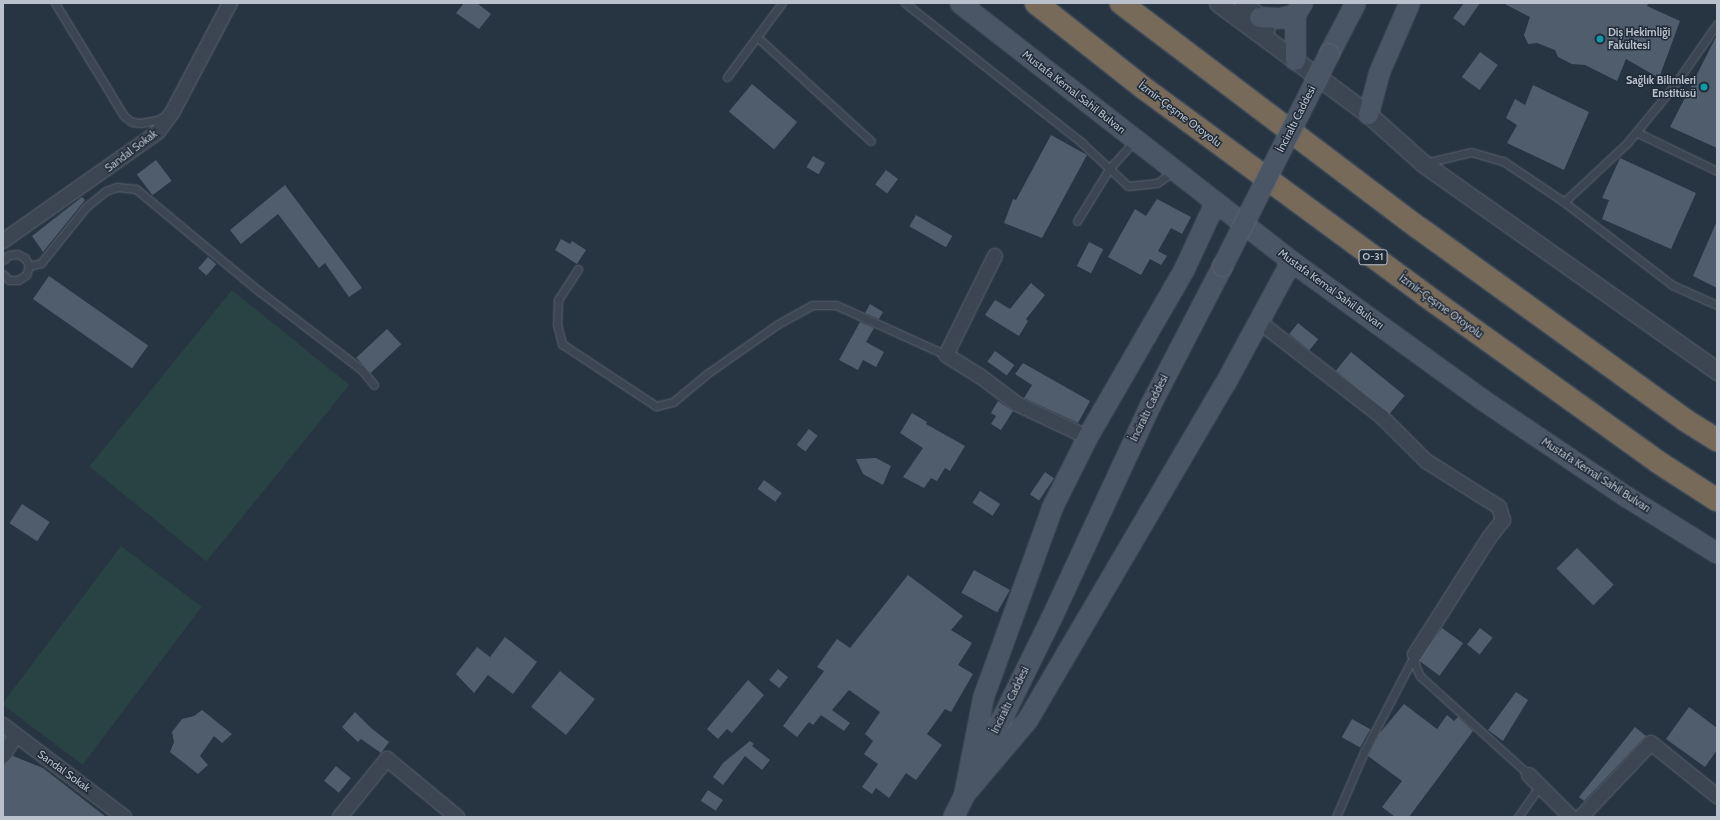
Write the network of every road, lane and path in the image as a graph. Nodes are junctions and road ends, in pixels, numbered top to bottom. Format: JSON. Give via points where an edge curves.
{"nodes":[{"id":1,"x":55,"y":3,"type":"edge"},
{"id":2,"x":230,"y":3,"type":"edge"},
{"id":3,"x":782,"y":3,"type":"edge"},
{"id":4,"x":905,"y":3,"type":"edge"},
{"id":5,"x":960,"y":3,"type":"edge"},
{"id":6,"x":1036,"y":3,"type":"edge"},
{"id":7,"x":1121,"y":3,"type":"edge"},
{"id":8,"x":1218,"y":3,"type":"edge"},
{"id":9,"x":1243,"y":3,"type":"edge"},
{"id":10,"x":1355,"y":3,"type":"edge"},
{"id":11,"x":1409,"y":3,"type":"edge"},
{"id":12,"x":1299,"y":9,"type":"edge"},
{"id":13,"x":1259,"y":17,"type":"junction"},
{"id":14,"x":1717,"y":24,"type":"edge"},
{"id":15,"x":757,"y":37,"type":"junction"},
{"id":16,"x":1279,"y":48,"type":"junction"},
{"id":17,"x":1295,"y":60,"type":"junction"},
{"id":18,"x":727,"y":77,"type":"dead end"},
{"id":19,"x":173,"y":111,"type":"junction"},
{"id":20,"x":1368,"y":114,"type":"junction"},
{"id":21,"x":1636,"y":132,"type":"junction"},
{"id":22,"x":1135,"y":140,"type":"junction"},
{"id":23,"x":871,"y":142,"type":"dead end"},
{"id":24,"x":1424,"y":164,"type":"junction"},
{"id":25,"x":1109,"y":168,"type":"junction"},
{"id":26,"x":1175,"y":170,"type":"junction"},
{"id":27,"x":1717,"y":171,"type":"edge"},
{"id":28,"x":1215,"y":202,"type":"junction"},
{"id":29,"x":1564,"y":202,"type":"junction"},
{"id":30,"x":1078,"y":221,"type":"dead end"},
{"id":31,"x":3,"y":241,"type":"edge"},
{"id":32,"x":995,"y":256,"type":"dead end"},
{"id":33,"x":4,"y":257,"type":"edge"},
{"id":34,"x":1291,"y":261,"type":"junction"},
{"id":35,"x":28,"y":266,"type":"junction"},
{"id":36,"x":578,"y":269,"type":"dead end"},
{"id":37,"x":3,"y":274,"type":"edge"},
{"id":38,"x":1717,"y":304,"type":"edge"},
{"id":39,"x":1258,"y":321,"type":"junction"},
{"id":40,"x":946,"y":355,"type":"junction"},
{"id":41,"x":1717,"y":371,"type":"edge"},
{"id":42,"x":374,"y":385,"type":"dead end"},
{"id":43,"x":1087,"y":437,"type":"junction"},
{"id":44,"x":1717,"y":440,"type":"edge"},
{"id":45,"x":1717,"y":500,"type":"edge"},
{"id":46,"x":1717,"y":552,"type":"edge"},
{"id":47,"x":1415,"y":654,"type":"junction"},
{"id":48,"x":3,"y":725,"type":"edge"},
{"id":49,"x":15,"y":736,"type":"junction"},
{"id":50,"x":3,"y":756,"type":"edge"},
{"id":51,"x":1529,"y":775,"type":"joint"},
{"id":52,"x":1540,"y":786,"type":"junction"},
{"id":53,"x":964,"y":794,"type":"junction"},
{"id":54,"x":1717,"y":796,"type":"edge"},
{"id":55,"x":124,"y":817,"type":"edge"},
{"id":56,"x":340,"y":817,"type":"edge"},
{"id":57,"x":457,"y":817,"type":"edge"},
{"id":58,"x":953,"y":817,"type":"edge"},
{"id":59,"x":1336,"y":817,"type":"edge"},
{"id":60,"x":1518,"y":817,"type":"edge"},
{"id":61,"x":1571,"y":817,"type":"edge"},
{"id":62,"x":1581,"y":817,"type":"edge"}],
"edges":[{"from":1,"to":19,"type":"lane","via":[[124,116],[132,122],[141,122],[157,120]]},
{"from":2,"to":19,"type":"street","name":"Sandal Sokak"},
{"from":3,"to":15,"type":"lane"},
{"from":4,"to":25,"type":"lane","via":[[1082,143]]},
{"from":5,"to":22,"type":"main road","name":"Mustafa Kemal Sahil Bulvarı"},
{"from":6,"to":45,"type":"highway","name":"İzmir-Çeşme Otoyolu","number":"O-31","via":[[1145,89],[1425,295],[1658,462]]},
{"from":7,"to":44,"type":"highway","via":[[1413,223],[1685,420]]},
{"from":8,"to":16,"type":"street"},
{"from":9,"to":13,"type":"street"},
{"from":10,"to":53,"type":"main road","name":"İnciraltı Caddesi","bridge":true,"via":[[1150,405],[1051,618]]},
{"from":11,"to":20,"type":"main road","via":[[1379,72]]},
{"from":12,"to":13,"type":"main road","via":[[1280,18]]},
{"from":12,"to":17,"type":"main road"},
{"from":13,"to":16,"type":"street"},
{"from":14,"to":21,"type":"lane"},
{"from":15,"to":18,"type":"lane"},
{"from":15,"to":23,"type":"lane"},
{"from":16,"to":17,"type":"street"},
{"from":17,"to":20,"type":"street"},
{"from":19,"to":31,"type":"street","name":"Sandal Sokak","via":[[158,132],[144,144]]},
{"from":20,"to":24,"type":"street"},
{"from":21,"to":27,"type":"lane"},
{"from":21,"to":29,"type":"lane"},
{"from":22,"to":25,"type":"lane"},
{"from":22,"to":26,"type":"main road","name":"Mustafa Kemal Sahil Bulvarı"},
{"from":24,"to":29,"type":"lane","via":[[1471,152],[1480,154],[1503,161]]},
{"from":24,"to":41,"type":"street"},
{"from":25,"to":26,"type":"lane","via":[[1128,186],[1157,183]]},
{"from":25,"to":30,"type":"lane"},
{"from":26,"to":28,"type":"main road","name":"Mustafa Kemal Sahil Bulvarı"},
{"from":28,"to":34,"type":"main road","name":"Mustafa Kemal Sahil Bulvarı"},
{"from":28,"to":43,"type":"main road","via":[[1183,271]]},
{"from":29,"to":38,"type":"lane","via":[[1672,285]]},
{"from":32,"to":40,"type":"street"},
{"from":33,"to":35,"type":"lane","via":[[21,255]]},
{"from":34,"to":39,"type":"main road"},
{"from":34,"to":46,"type":"main road","name":"Mustafa Kemal Sahil Bulvarı","via":[[1483,400],[1627,497]]},
{"from":35,"to":37,"type":"lane","via":[[26,275],[18,280],[9,280]]},
{"from":35,"to":42,"type":"lane","via":[[41,263],[86,207],[106,191],[117,186],[136,189],[260,291],[362,370]]},
{"from":36,"to":40,"type":"lane","via":[[558,300],[557,324],[562,344],[656,406],[673,402],[708,373],[772,328],[812,305],[836,305]]},
{"from":39,"to":47,"type":"street","via":[[1382,417],[1426,461],[1499,506],[1503,520]]},
{"from":39,"to":53,"type":"main road","via":[[1027,720]]},
{"from":40,"to":43,"type":"street","via":[[980,376],[1017,404]]},
{"from":43,"to":53,"type":"main road","via":[[1052,507],[983,698]]},
{"from":47,"to":51,"type":"lane","via":[[1415,665],[1420,676]]},
{"from":47,"to":59,"type":"lane","via":[[1364,752]]},
{"from":48,"to":49,"type":"street","name":"Sandal Sokak"},
{"from":49,"to":50,"type":"street"},
{"from":49,"to":55,"type":"street","name":"Sandal Sokak"},
{"from":51,"to":52,"type":"street"},
{"from":52,"to":60,"type":"lane"},
{"from":52,"to":61,"type":"street"},
{"from":53,"to":58,"type":"main road","name":"İnciraltı Caddesi"},
{"from":54,"to":62,"type":"street","via":[[1651,743]]},
{"from":56,"to":57,"type":"street","via":[[387,759]]}]}
